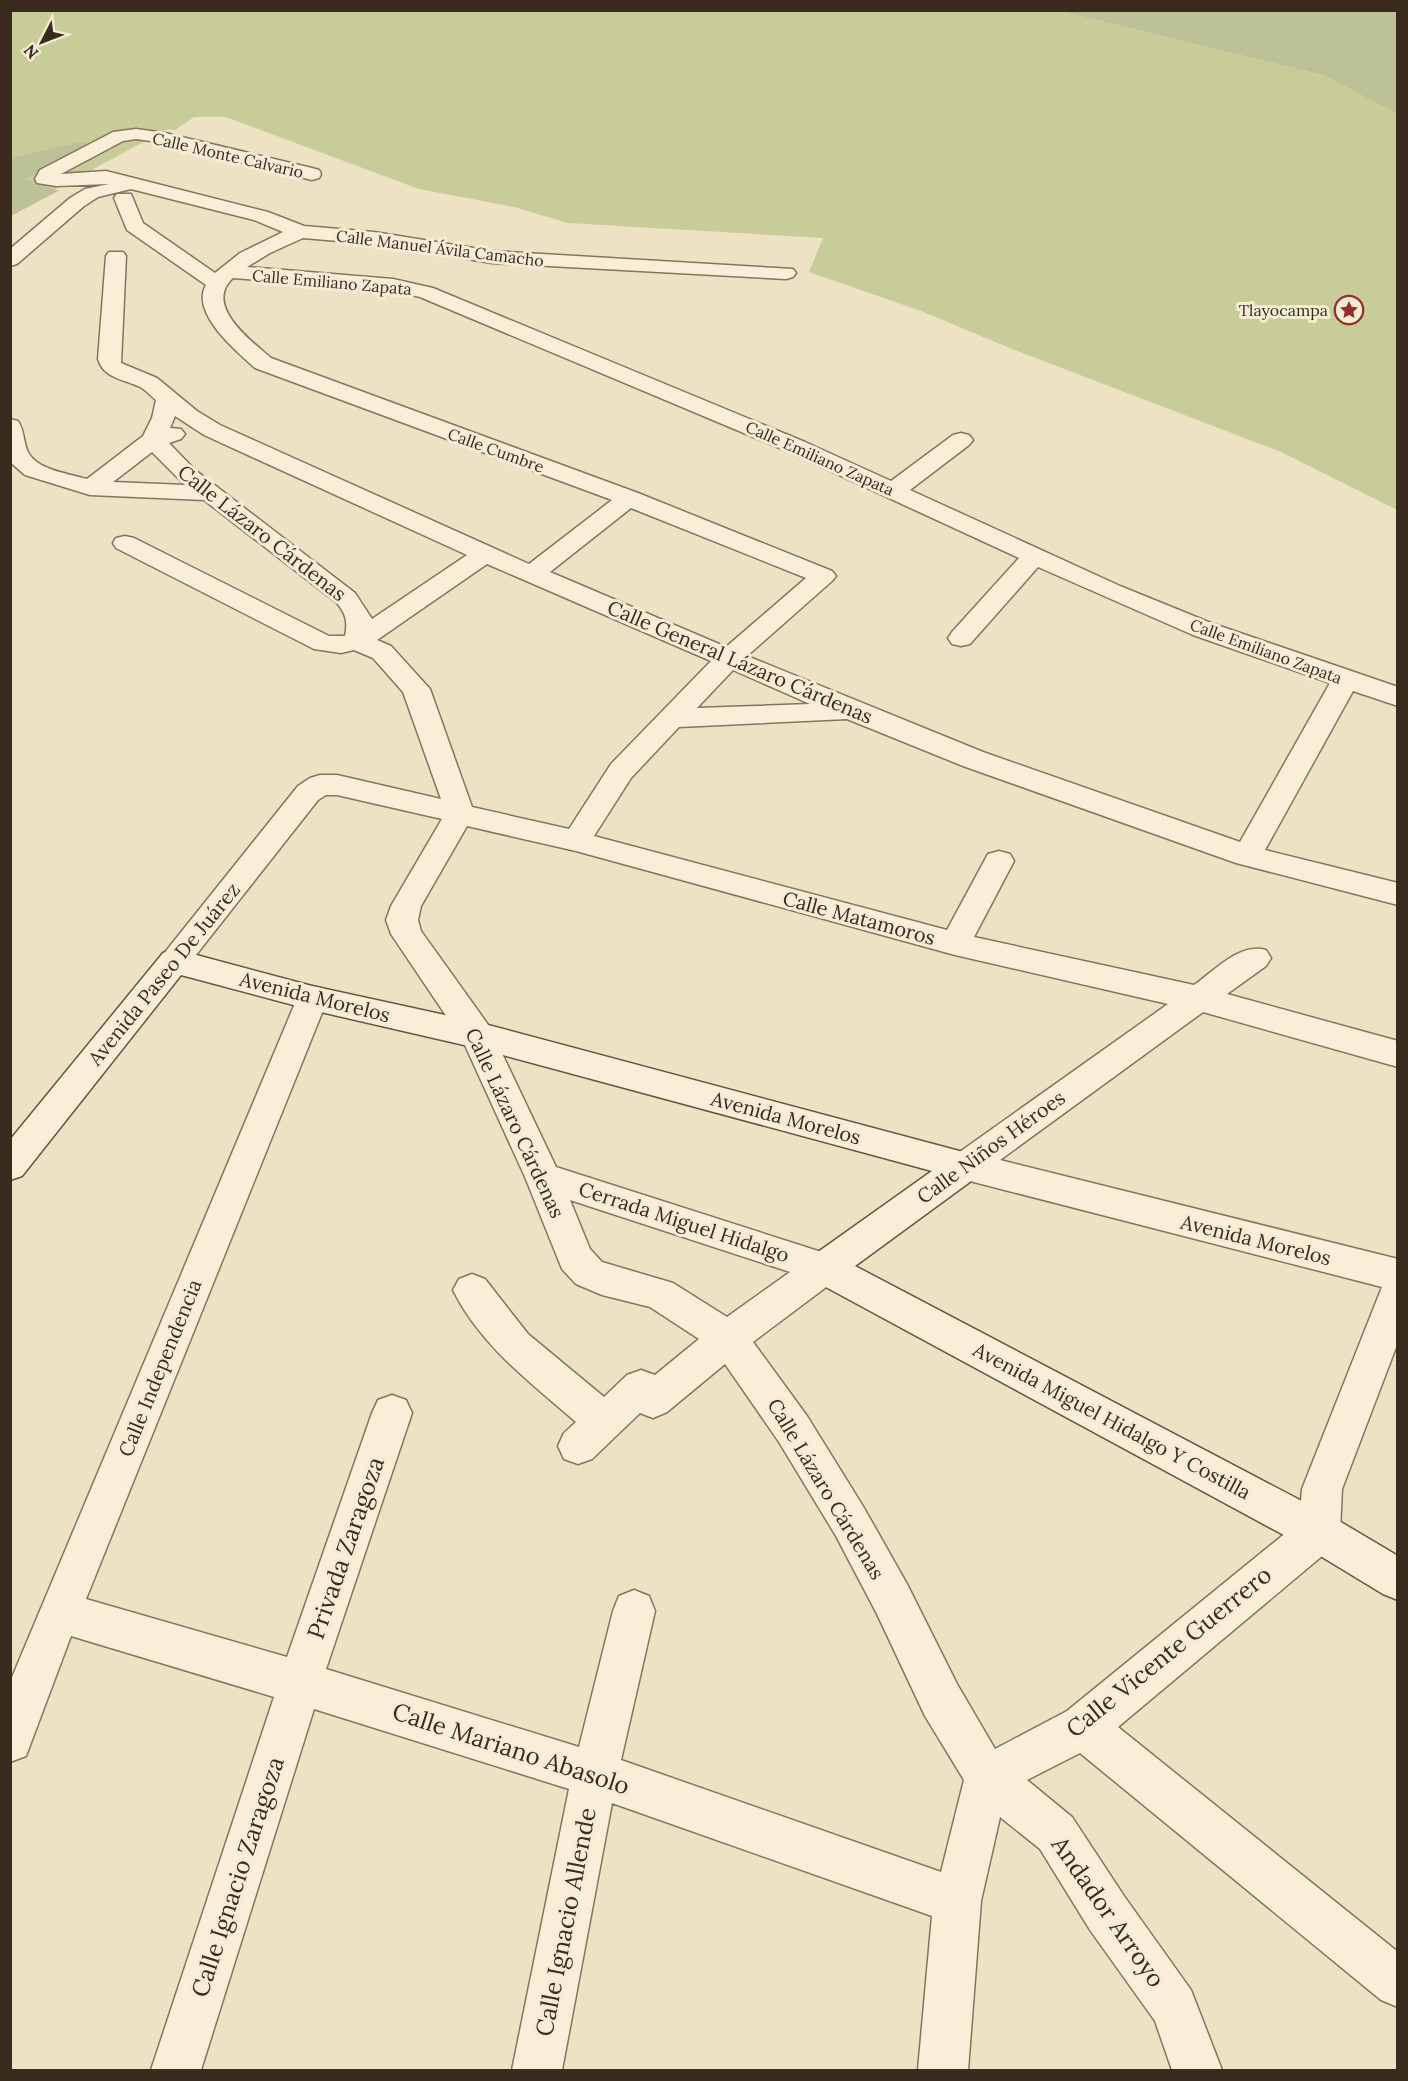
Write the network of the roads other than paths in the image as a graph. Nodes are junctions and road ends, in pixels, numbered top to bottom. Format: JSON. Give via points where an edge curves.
{"nodes":[{"id":1,"x":312,"y":174,"type":"dead end"},
{"id":2,"x":131,"y":191,"type":"junction"},
{"id":3,"x":301,"y":232,"type":"junction"},
{"id":4,"x":116,"y":256,"type":"dead end"},
{"id":5,"x":10,"y":260,"type":"edge"},
{"id":6,"x":786,"y":273,"type":"dead end"},
{"id":7,"x":223,"y":278,"type":"junction"},
{"id":8,"x":167,"y":399,"type":"junction"},
{"id":9,"x":10,"y":426,"type":"edge"},
{"id":10,"x":212,"y":430,"type":"junction"},
{"id":11,"x":153,"y":440,"type":"junction"},
{"id":12,"x":961,"y":440,"type":"dead end"},
{"id":13,"x":33,"y":470,"type":"junction"},
{"id":14,"x":10,"y":485,"type":"edge"},
{"id":15,"x":90,"y":488,"type":"junction"},
{"id":16,"x":895,"y":490,"type":"junction"},
{"id":17,"x":210,"y":494,"type":"junction"},
{"id":18,"x":621,"y":505,"type":"dead end"},
{"id":19,"x":125,"y":543,"type":"dead end"},
{"id":20,"x":485,"y":554,"type":"junction"},
{"id":21,"x":1036,"y":555,"type":"junction"},
{"id":22,"x":532,"y":574,"type":"junction"},
{"id":23,"x":961,"y":638,"type":"dead end"},
{"id":24,"x":357,"y":641,"type":"junction"},
{"id":25,"x":729,"y":658,"type":"junction"},
{"id":26,"x":1345,"y":680,"type":"junction"},
{"id":27,"x":1398,"y":698,"type":"edge"},
{"id":28,"x":852,"y":711,"type":"junction"},
{"id":29,"x":672,"y":718,"type":"junction"},
{"id":30,"x":320,"y":785,"type":"joint"},
{"id":31,"x":460,"y":813,"type":"junction"},
{"id":32,"x":576,"y":842,"type":"junction"},
{"id":33,"x":1247,"y":856,"type":"junction"},
{"id":34,"x":999,"y":861,"type":"dead end"},
{"id":35,"x":1398,"y":894,"type":"edge"},
{"id":36,"x":955,"y":944,"type":"junction"},
{"id":37,"x":1255,"y":958,"type":"dead end"},
{"id":38,"x":174,"y":960,"type":"junction"},
{"id":39,"x":312,"y":998,"type":"junction"},
{"id":40,"x":1196,"y":999,"type":"junction"},
{"id":41,"x":477,"y":1035,"type":"junction"},
{"id":42,"x":1398,"y":1054,"type":"edge"},
{"id":43,"x":10,"y":1166,"type":"edge"},
{"id":44,"x":966,"y":1166,"type":"junction"},
{"id":45,"x":543,"y":1177,"type":"junction"},
{"id":46,"x":824,"y":1268,"type":"junction"},
{"id":47,"x":1398,"y":1275,"type":"edge"},
{"id":48,"x":472,"y":1290,"type":"dead end"},
{"id":49,"x":1398,"y":1291,"type":"edge"},
{"id":50,"x":728,"y":1338,"type":"junction"},
{"id":51,"x":392,"y":1413,"type":"dead end"},
{"id":52,"x":1319,"y":1532,"type":"junction"},
{"id":53,"x":1398,"y":1580,"type":"edge"},
{"id":54,"x":634,"y":1611,"type":"dead end"},
{"id":55,"x":59,"y":1612,"type":"junction"},
{"id":56,"x":300,"y":1683,"type":"junction"},
{"id":57,"x":1083,"y":1727,"type":"junction"},
{"id":58,"x":10,"y":1740,"type":"edge"},
{"id":59,"x":595,"y":1774,"type":"junction"},
{"id":60,"x":987,"y":1777,"type":"junction"},
{"id":61,"x":957,"y":1901,"type":"junction"},
{"id":62,"x":1398,"y":1983,"type":"edge"},
{"id":63,"x":176,"y":2070,"type":"edge"},
{"id":64,"x":537,"y":2070,"type":"edge"},
{"id":65,"x":943,"y":2070,"type":"edge"},
{"id":66,"x":1197,"y":2070,"type":"edge"}],
"edges":[{"from":1,"to":2,"type":"street","name":"Calle Monte Calvario","via":[[136,134],[119,136],[44,177],[53,181],[89,176]]},
{"from":2,"to":3,"type":"street","name":"Calle Manuel Ávila Camacho","via":[[261,216]]},
{"from":2,"to":5,"type":"street","via":[[92,193]]},
{"from":2,"to":7,"type":"street","via":[[134,226]]},
{"from":3,"to":6,"type":"street","name":"Calle Manuel Ávila Camacho","via":[[374,238],[492,257]]},
{"from":3,"to":7,"type":"street","via":[[274,242]]},
{"from":4,"to":8,"type":"street","name":"Calle General Lázaro Cárdenas","via":[[111,366],[149,383]]},
{"from":7,"to":16,"type":"street","name":"Calle Emiliano Zapata","via":[[393,285],[426,292]]},
{"from":7,"to":25,"type":"street","name":"Calle Cumbre","via":[[212,292],[216,312],[263,363],[629,498],[823,576]]},
{"from":8,"to":10,"type":"street","name":"Calle General Lázaro Cárdenas"},
{"from":8,"to":11,"type":"street"},
{"from":9,"to":13,"type":"street","via":[[18,456]]},
{"from":10,"to":11,"type":"street","via":[[180,432]]},
{"from":10,"to":20,"type":"street","name":"Calle General Lázaro Cárdenas"},
{"from":11,"to":15,"type":"street"},
{"from":11,"to":17,"type":"street","name":"Calle Lázaro Cárdenas","via":[[176,466]]},
{"from":12,"to":16,"type":"street"},
{"from":13,"to":14,"type":"street"},
{"from":13,"to":15,"type":"street"},
{"from":15,"to":17,"type":"street"},
{"from":16,"to":21,"type":"street","name":"Calle Emiliano Zapata"},
{"from":17,"to":24,"type":"street","name":"Calle Lázaro Cárdenas","via":[[346,598],[360,618]]},
{"from":18,"to":22,"type":"street"},
{"from":19,"to":24,"type":"street","via":[[323,643],[341,645]]},
{"from":20,"to":22,"type":"street","name":"Calle General Lázaro Cárdenas"},
{"from":20,"to":24,"type":"street"},
{"from":21,"to":23,"type":"street"},
{"from":21,"to":26,"type":"street","name":"Calle Emiliano Zapata","via":[[1192,624]]},
{"from":22,"to":25,"type":"street","name":"Calle General Lázaro Cárdenas"},
{"from":24,"to":31,"type":"street","via":[[382,652],[416,689]]},
{"from":25,"to":28,"type":"street","name":"Calle General Lázaro Cárdenas"},
{"from":25,"to":29,"type":"street"},
{"from":26,"to":27,"type":"street","name":"Calle Emiliano Zapata"},
{"from":26,"to":33,"type":"street"},
{"from":28,"to":29,"type":"street"},
{"from":28,"to":33,"type":"street","name":"Calle General Lázaro Cárdenas","via":[[973,759]]},
{"from":29,"to":32,"type":"street","via":[[621,771]]},
{"from":30,"to":31,"type":"street","name":"Calle Matamoros","via":[[337,785]]},
{"from":30,"to":38,"type":"street","name":"Avenida Paseo De Juárez","via":[[308,793]]},
{"from":31,"to":32,"type":"street","name":"Calle Matamoros"},
{"from":31,"to":41,"type":"street","name":"Calle Lázaro Cárdenas","via":[[406,906],[402,920],[406,934]]},
{"from":32,"to":36,"type":"street","name":"Calle Matamoros"},
{"from":33,"to":35,"type":"street","name":"Calle General Lázaro Cárdenas"},
{"from":34,"to":36,"type":"street"},
{"from":36,"to":40,"type":"street","name":"Calle Matamoros"},
{"from":37,"to":40,"type":"street","name":"Calle Niños Héroes"},
{"from":38,"to":39,"type":"street","name":"Avenida Morelos"},
{"from":38,"to":43,"type":"street","name":"Avenida Paseo De Juárez"},
{"from":39,"to":41,"type":"street","name":"Avenida Morelos"},
{"from":39,"to":55,"type":"street","name":"Calle Independencia"},
{"from":40,"to":42,"type":"street","name":"Calle Matamoros"},
{"from":40,"to":44,"type":"street","name":"Calle Niños Héroes"},
{"from":41,"to":44,"type":"street","name":"Avenida Morelos"},
{"from":41,"to":45,"type":"street","name":"Calle Lázaro Cárdenas"},
{"from":44,"to":46,"type":"street","name":"Calle Niños Héroes"},
{"from":44,"to":47,"type":"street","name":"Avenida Morelos"},
{"from":45,"to":46,"type":"street","name":"Cerrada Miguel Hidalgo"},
{"from":45,"to":50,"type":"street","name":"Calle Lázaro Cárdenas","via":[[575,1258],[589,1273],[660,1294]]},
{"from":46,"to":50,"type":"street","name":"Calle Niños Héroes"},
{"from":46,"to":52,"type":"street","name":"Avenida Miguel Hidalgo Y Costilla"},
{"from":48,"to":50,"type":"street","name":"Calle Niños Héroes","via":[[591,1433],[641,1387],[652,1401]]},
{"from":49,"to":52,"type":"street","via":[[1322,1489]]},
{"from":50,"to":60,"type":"street","name":"Calle Lázaro Cárdenas","via":[[793,1429],[850,1522],[941,1700]]},
{"from":51,"to":56,"type":"street","name":"Privada Zaragoza"},
{"from":52,"to":53,"type":"street","name":"Avenida Miguel Hidalgo Y Costilla"},
{"from":52,"to":57,"type":"street","name":"Calle Vicente Guerrero"},
{"from":54,"to":59,"type":"street","name":"Calle Ignacio Allende"},
{"from":55,"to":56,"type":"street","name":"Calle Mariano Abasolo"},
{"from":55,"to":58,"type":"street","name":"Calle Independencia"},
{"from":56,"to":59,"type":"street","name":"Calle Mariano Abasolo"},
{"from":56,"to":63,"type":"street","name":"Calle Ignacio Zaragoza"},
{"from":57,"to":60,"type":"street","name":"Calle Vicente Guerrero"},
{"from":57,"to":62,"type":"street"},
{"from":59,"to":61,"type":"street","name":"Calle Mariano Abasolo"},
{"from":59,"to":64,"type":"street","name":"Calle Ignacio Allende"},
{"from":60,"to":61,"type":"street"},
{"from":60,"to":66,"type":"street","name":"Andador Arroyo","via":[[1056,1833],[1174,2007]]},
{"from":61,"to":65,"type":"street"}]}
